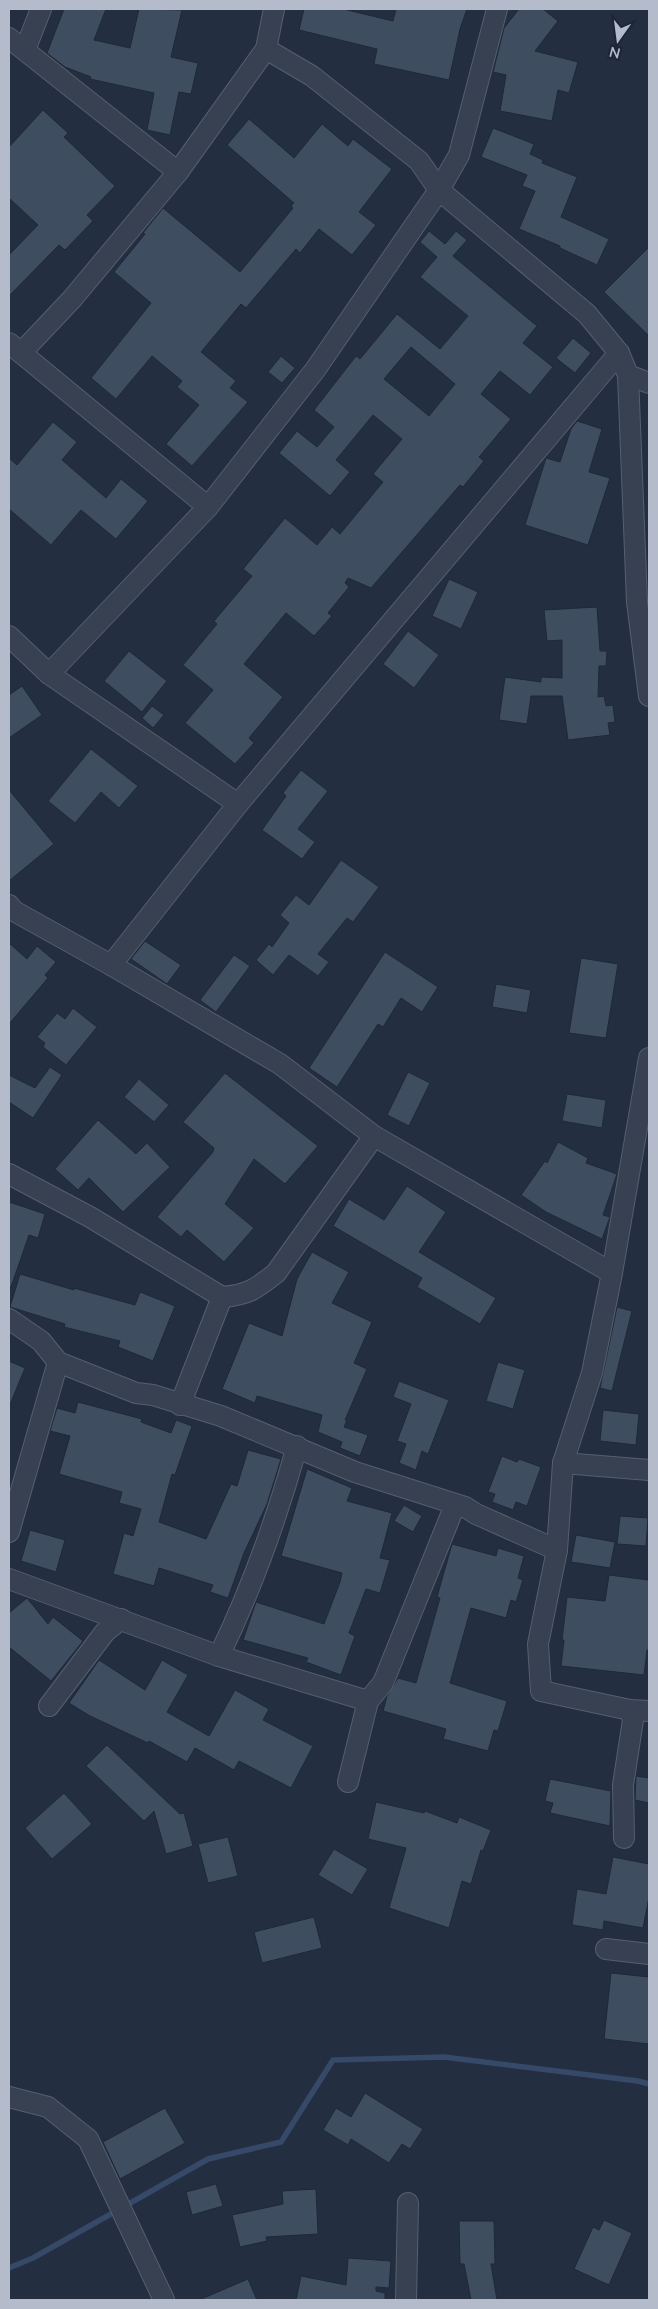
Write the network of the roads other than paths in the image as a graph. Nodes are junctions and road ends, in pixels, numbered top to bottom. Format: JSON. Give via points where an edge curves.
{"nodes":[{"id":1,"x":41,"y":9,"type":"edge"},
{"id":2,"x":274,"y":9,"type":"edge"},
{"id":3,"x":497,"y":9,"type":"edge"},
{"id":4,"x":9,"y":38,"type":"edge"},
{"id":5,"x":266,"y":49,"type":"junction"},
{"id":6,"x":25,"y":50,"type":"junction"},
{"id":7,"x":178,"y":172,"type":"junction"},
{"id":8,"x":439,"y":190,"type":"junction"},
{"id":9,"x":15,"y":348,"type":"edge"},
{"id":10,"x":619,"y":353,"type":"junction"},
{"id":11,"x":628,"y":375,"type":"junction"},
{"id":12,"x":649,"y":383,"type":"edge"},
{"id":13,"x":208,"y":507,"type":"junction"},
{"id":14,"x":9,"y":636,"type":"edge"},
{"id":15,"x":49,"y":674,"type":"junction"},
{"id":16,"x":649,"y":696,"type":"edge"},
{"id":17,"x":238,"y":804,"type":"junction"},
{"id":18,"x":9,"y":905,"type":"edge"},
{"id":19,"x":111,"y":965,"type":"junction"},
{"id":20,"x":649,"y":1058,"type":"edge"},
{"id":21,"x":644,"y":1125,"type":"edge"},
{"id":22,"x":374,"y":1136,"type":"junction"},
{"id":23,"x":9,"y":1174,"type":"edge"},
{"id":24,"x":612,"y":1273,"type":"junction"},
{"id":25,"x":222,"y":1297,"type":"junction"},
{"id":26,"x":9,"y":1319,"type":"edge"},
{"id":27,"x":58,"y":1362,"type":"junction"},
{"id":28,"x":180,"y":1405,"type":"junction"},
{"id":29,"x":297,"y":1446,"type":"junction"},
{"id":30,"x":563,"y":1463,"type":"junction"},
{"id":31,"x":649,"y":1470,"type":"edge"},
{"id":32,"x":455,"y":1505,"type":"junction"},
{"id":33,"x":9,"y":1532,"type":"edge"},
{"id":34,"x":557,"y":1550,"type":"junction"},
{"id":35,"x":9,"y":1579,"type":"edge"},
{"id":36,"x":121,"y":1619,"type":"junction"},
{"id":37,"x":219,"y":1656,"type":"junction"},
{"id":38,"x":368,"y":1701,"type":"junction"},
{"id":39,"x":49,"y":1706,"type":"dead end"},
{"id":40,"x":639,"y":1710,"type":"edge"},
{"id":41,"x":348,"y":1782,"type":"dead end"},
{"id":42,"x":624,"y":1838,"type":"dead end"},
{"id":43,"x":606,"y":1949,"type":"dead end"},
{"id":44,"x":649,"y":1954,"type":"edge"},
{"id":45,"x":9,"y":2097,"type":"edge"},
{"id":46,"x":408,"y":2203,"type":"dead end"},
{"id":47,"x":164,"y":2300,"type":"edge"},
{"id":48,"x":406,"y":2300,"type":"edge"}],
"edges":[{"from":1,"to":6,"type":"street"},
{"from":2,"to":5,"type":"street"},
{"from":3,"to":8,"type":"street","via":[[459,155]]},
{"from":4,"to":6,"type":"street"},
{"from":5,"to":7,"type":"street"},
{"from":5,"to":8,"type":"street","via":[[312,76],[419,161]]},
{"from":6,"to":7,"type":"street"},
{"from":7,"to":9,"type":"street","via":[[72,299]]},
{"from":8,"to":10,"type":"street","via":[[587,314]]},
{"from":8,"to":13,"type":"street","via":[[315,370]]},
{"from":9,"to":13,"type":"street"},
{"from":10,"to":11,"type":"street"},
{"from":10,"to":17,"type":"street"},
{"from":11,"to":12,"type":"street"},
{"from":11,"to":16,"type":"street","via":[[637,602]]},
{"from":13,"to":15,"type":"street"},
{"from":14,"to":15,"type":"street"},
{"from":15,"to":17,"type":"street"},
{"from":17,"to":19,"type":"street"},
{"from":18,"to":19,"type":"street","via":[[14,911]]},
{"from":19,"to":22,"type":"street","via":[[280,1064]]},
{"from":20,"to":21,"type":"street"},
{"from":21,"to":24,"type":"street"},
{"from":22,"to":24,"type":"street"},
{"from":22,"to":25,"type":"street","via":[[276,1273],[255,1291]]},
{"from":23,"to":25,"type":"street","via":[[90,1217]]},
{"from":24,"to":30,"type":"street","via":[[592,1373]]},
{"from":25,"to":28,"type":"street"},
{"from":26,"to":27,"type":"street","via":[[41,1341]]},
{"from":27,"to":28,"type":"street","via":[[136,1393]]},
{"from":27,"to":33,"type":"street"},
{"from":28,"to":29,"type":"street","via":[[221,1416]]},
{"from":29,"to":32,"type":"street","via":[[355,1472]]},
{"from":29,"to":37,"type":"street","via":[[281,1502],[249,1590]]},
{"from":30,"to":31,"type":"street"},
{"from":30,"to":34,"type":"street"},
{"from":32,"to":34,"type":"street","via":[[465,1506]]},
{"from":32,"to":38,"type":"street","via":[[383,1683]]},
{"from":34,"to":40,"type":"street","via":[[538,1644],[541,1691]]},
{"from":35,"to":36,"type":"street"},
{"from":36,"to":37,"type":"street"},
{"from":36,"to":39,"type":"street","via":[[106,1632]]},
{"from":37,"to":38,"type":"street"},
{"from":38,"to":41,"type":"street"},
{"from":40,"to":42,"type":"street","via":[[633,1720],[623,1785]]},
{"from":43,"to":44,"type":"street"},
{"from":45,"to":47,"type":"street","via":[[48,2107],[88,2139]]},
{"from":46,"to":48,"type":"street"}]}
